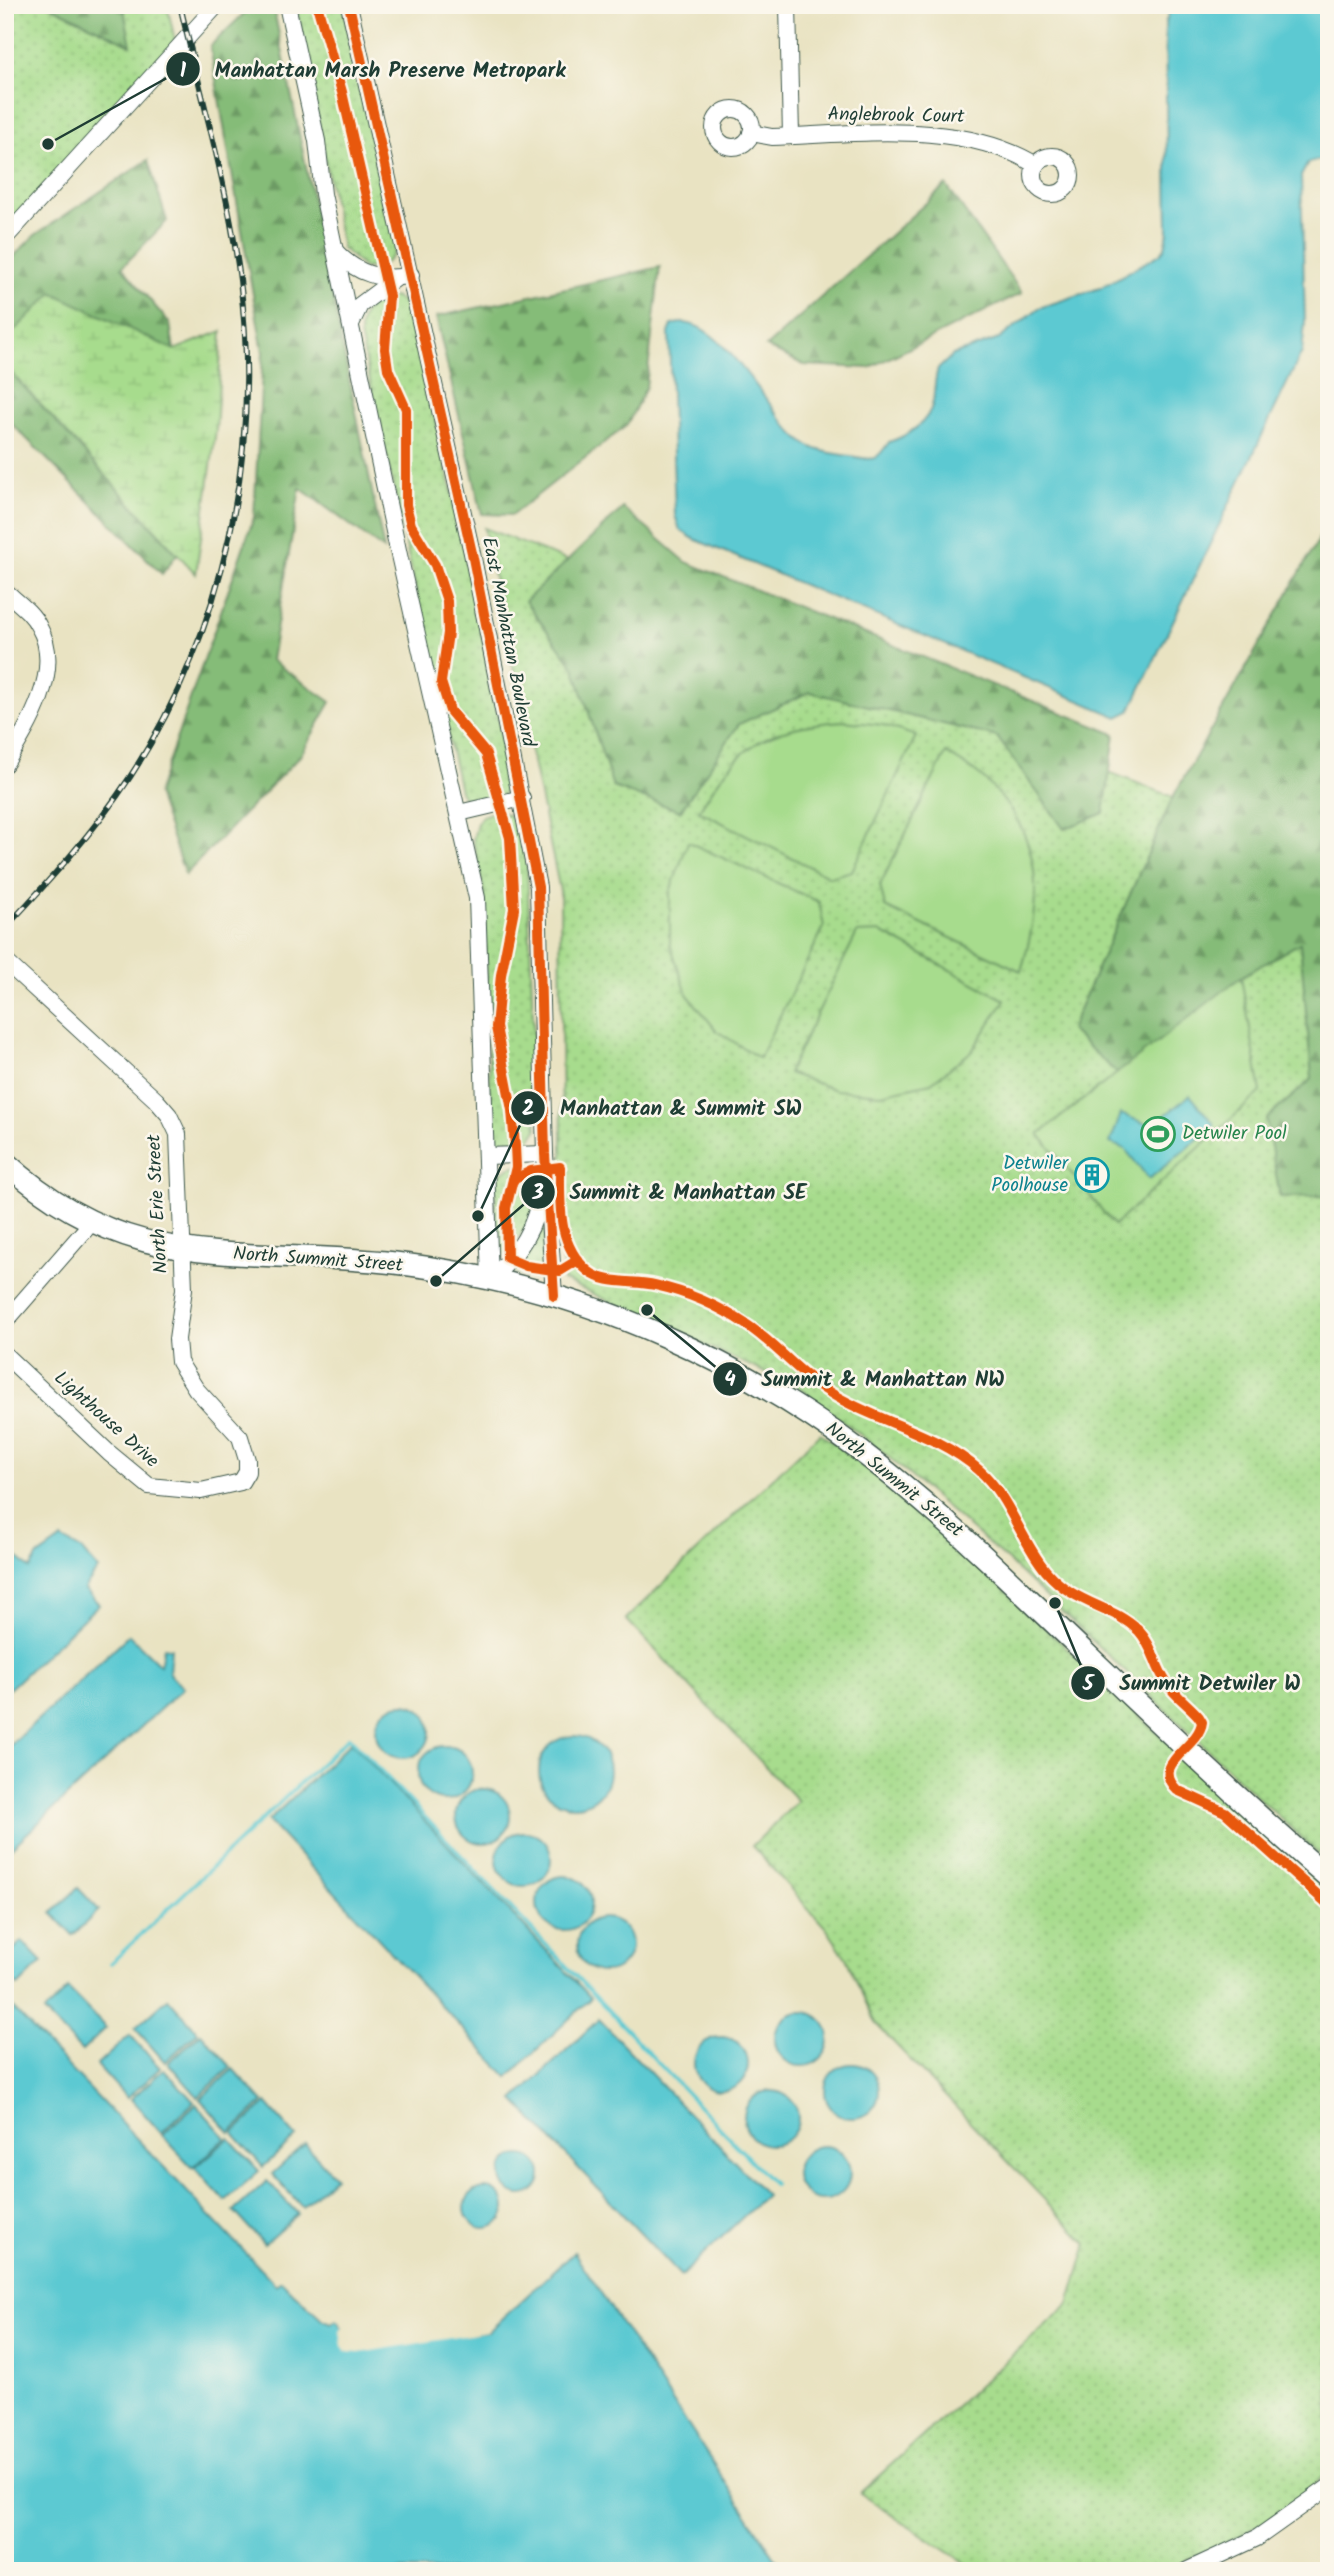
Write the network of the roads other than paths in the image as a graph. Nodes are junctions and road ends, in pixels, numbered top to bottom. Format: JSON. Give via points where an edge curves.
{"nodes":[{"id":1,"x":217,"y":5,"type":"edge"},
{"id":2,"x":287,"y":5,"type":"edge"},
{"id":3,"x":349,"y":5,"type":"edge"},
{"id":4,"x":788,"y":5,"type":"edge"},
{"id":5,"x":751,"y":133,"type":"dead end"},
{"id":6,"x":791,"y":136,"type":"junction"},
{"id":7,"x":1036,"y":165,"type":"dead end"},
{"id":8,"x":5,"y":238,"type":"edge"},
{"id":9,"x":336,"y":252,"type":"junction"},
{"id":10,"x":403,"y":277,"type":"junction"},
{"id":11,"x":351,"y":324,"type":"junction"},
{"id":12,"x":5,"y":591,"type":"edge"},
{"id":13,"x":5,"y":765,"type":"edge"},
{"id":14,"x":522,"y":798,"type":"junction"},
{"id":15,"x":459,"y":813,"type":"junction"},
{"id":16,"x":5,"y":961,"type":"edge"},
{"id":17,"x":545,"y":1154,"type":"junction"},
{"id":18,"x":486,"y":1156,"type":"junction"},
{"id":19,"x":5,"y":1162,"type":"edge"},
{"id":20,"x":92,"y":1222,"type":"junction"},
{"id":21,"x":182,"y":1250,"type":"junction"},
{"id":22,"x":491,"y":1280,"type":"junction"},
{"id":23,"x":554,"y":1296,"type":"junction"},
{"id":24,"x":5,"y":1322,"type":"edge"},
{"id":25,"x":5,"y":1355,"type":"edge"},
{"id":26,"x":232,"y":1486,"type":"joint"},
{"id":27,"x":1329,"y":1878,"type":"edge"},
{"id":28,"x":1329,"y":2487,"type":"edge"},
{"id":29,"x":1186,"y":2571,"type":"edge"}],
"edges":[{"from":1,"to":8,"type":"street"},
{"from":2,"to":9,"type":"street"},
{"from":3,"to":10,"type":"street","name":"East Manhattan Boulevard"},
{"from":4,"to":6,"type":"street"},
{"from":5,"to":6,"type":"street","name":"Anglebrook Court"},
{"from":6,"to":7,"type":"street","name":"Anglebrook Court","via":[[955,135],[1000,147]]},
{"from":9,"to":10,"type":"street","via":[[350,267]]},
{"from":9,"to":11,"type":"street"},
{"from":10,"to":11,"type":"street","via":[[360,305]]},
{"from":10,"to":14,"type":"street","name":"East Manhattan Boulevard","via":[[472,553]]},
{"from":11,"to":15,"type":"street"},
{"from":12,"to":13,"type":"street","via":[[29,613],[46,641],[46,679]]},
{"from":14,"to":15,"type":"street"},
{"from":14,"to":17,"type":"street","name":"East Manhattan Boulevard","via":[[538,887]]},
{"from":15,"to":18,"type":"street","via":[[477,898]]},
{"from":16,"to":21,"type":"street","name":"North Erie Street","via":[[169,1115],[178,1133]]},
{"from":17,"to":18,"type":"street"},
{"from":17,"to":22,"type":"street","via":[[539,1208],[527,1239]]},
{"from":17,"to":23,"type":"street","name":"East Manhattan Boulevard"},
{"from":18,"to":22,"type":"street"},
{"from":19,"to":20,"type":"main road","name":"North Summit Street","via":[[51,1198]]},
{"from":20,"to":21,"type":"main road","name":"North Summit Street","via":[[130,1238]]},
{"from":20,"to":24,"type":"street"},
{"from":21,"to":22,"type":"main road","name":"North Summit Street","via":[[392,1263]]},
{"from":21,"to":26,"type":"street","name":"North Erie Street","via":[[184,1309],[177,1339],[179,1362],[245,1447],[247,1472],[242,1482]]},
{"from":22,"to":23,"type":"main road","name":"North Summit Street"},
{"from":23,"to":27,"type":"main road","name":"North Summit Street","via":[[705,1354],[787,1398],[857,1445],[981,1551]]},
{"from":25,"to":26,"type":"street","name":"Lighthouse Drive","via":[[141,1482],[157,1489],[201,1491]]},
{"from":28,"to":29,"type":"street","via":[[1257,2538]]}]}
